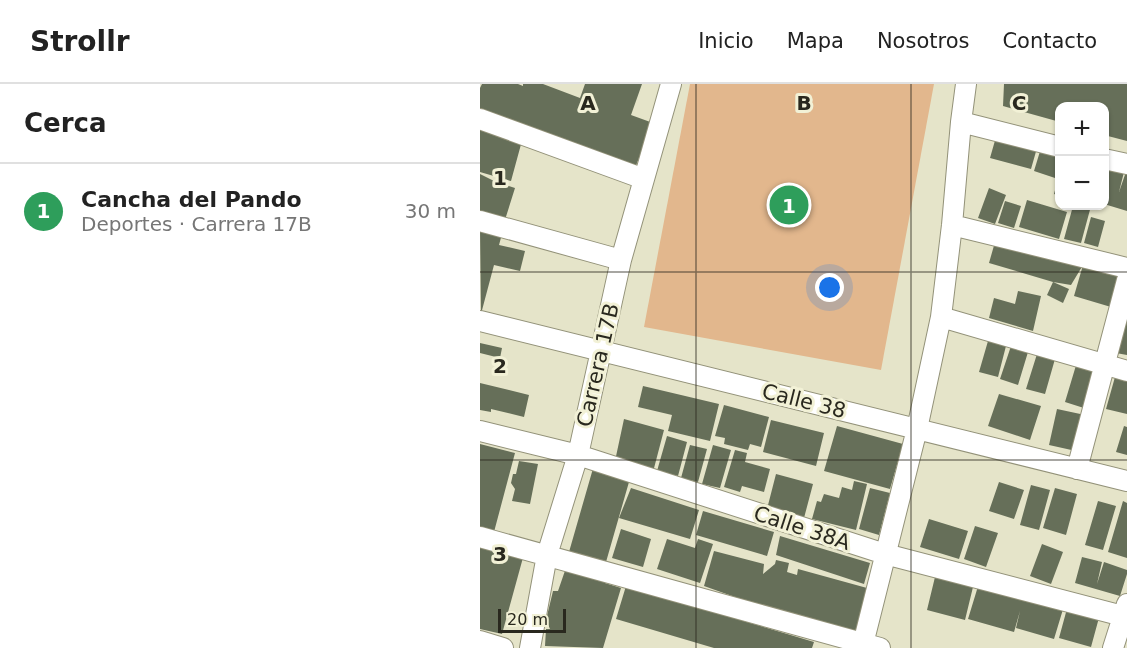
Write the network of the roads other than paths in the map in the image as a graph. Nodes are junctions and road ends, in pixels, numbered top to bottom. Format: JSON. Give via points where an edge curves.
{"nodes":[{"id":1,"x":671,"y":84,"type":"edge"},
{"id":2,"x":966,"y":84,"type":"edge"},
{"id":3,"x":480,"y":119,"type":"edge"},
{"id":4,"x":961,"y":122,"type":"junction"},
{"id":5,"x":1055,"y":146,"type":"edge"},
{"id":6,"x":1109,"y":160,"type":"edge"},
{"id":7,"x":1127,"y":164,"type":"edge"},
{"id":8,"x":644,"y":179,"type":"junction"},
{"id":9,"x":480,"y":221,"type":"edge"},
{"id":10,"x":952,"y":225,"type":"junction"},
{"id":11,"x":621,"y":261,"type":"junction"},
{"id":12,"x":1127,"y":268,"type":"edge"},
{"id":13,"x":1127,"y":280,"type":"edge"},
{"id":14,"x":940,"y":317,"type":"junction"},
{"id":15,"x":480,"y":321,"type":"edge"},
{"id":16,"x":602,"y":351,"type":"junction"},
{"id":17,"x":1105,"y":364,"type":"junction"},
{"id":18,"x":1127,"y":371,"type":"edge"},
{"id":19,"x":917,"y":429,"type":"junction"},
{"id":20,"x":480,"y":431,"type":"edge"},
{"id":21,"x":578,"y":454,"type":"junction"},
{"id":22,"x":1077,"y":469,"type":"junction"},
{"id":23,"x":1127,"y":481,"type":"edge"},
{"id":24,"x":480,"y":537,"type":"edge"},
{"id":25,"x":885,"y":554,"type":"junction"},
{"id":26,"x":547,"y":555,"type":"junction"},
{"id":27,"x":1126,"y":612,"type":"edge"},
{"id":28,"x":480,"y":641,"type":"edge"},
{"id":29,"x":869,"y":647,"type":"edge"},
{"id":30,"x":503,"y":648,"type":"edge"},
{"id":31,"x":530,"y":648,"type":"edge"},
{"id":32,"x":1113,"y":648,"type":"edge"}],
"edges":[{"from":1,"to":8,"type":"street","name":"Carrera 17B"},
{"from":2,"to":4,"type":"street"},
{"from":3,"to":8,"type":"street"},
{"from":4,"to":5,"type":"street"},
{"from":4,"to":10,"type":"street"},
{"from":6,"to":7,"type":"street"},
{"from":8,"to":11,"type":"street","name":"Carrera 17B"},
{"from":9,"to":11,"type":"street"},
{"from":10,"to":12,"type":"street"},
{"from":10,"to":14,"type":"street"},
{"from":11,"to":16,"type":"street","name":"Carrera 17B"},
{"from":13,"to":17,"type":"street"},
{"from":14,"to":17,"type":"street"},
{"from":14,"to":19,"type":"street"},
{"from":15,"to":16,"type":"street","name":"Calle 38"},
{"from":16,"to":19,"type":"street","name":"Calle 38"},
{"from":16,"to":21,"type":"street","name":"Carrera 17B"},
{"from":17,"to":18,"type":"street"},
{"from":17,"to":22,"type":"street"},
{"from":19,"to":22,"type":"street","name":"Calle 38"},
{"from":19,"to":25,"type":"street"},
{"from":20,"to":21,"type":"street","name":"Calle 38A"},
{"from":21,"to":25,"type":"street","name":"Calle 38A"},
{"from":21,"to":26,"type":"street","name":"Carrera 17B"},
{"from":22,"to":23,"type":"street","name":"Calle 38"},
{"from":24,"to":26,"type":"street"},
{"from":25,"to":27,"type":"street","name":"Calle 38A"},
{"from":25,"to":29,"type":"street"},
{"from":26,"to":29,"type":"street"},
{"from":26,"to":31,"type":"street","name":"Carrera 17B"},
{"from":27,"to":32,"type":"street"},
{"from":28,"to":30,"type":"street"}]}
